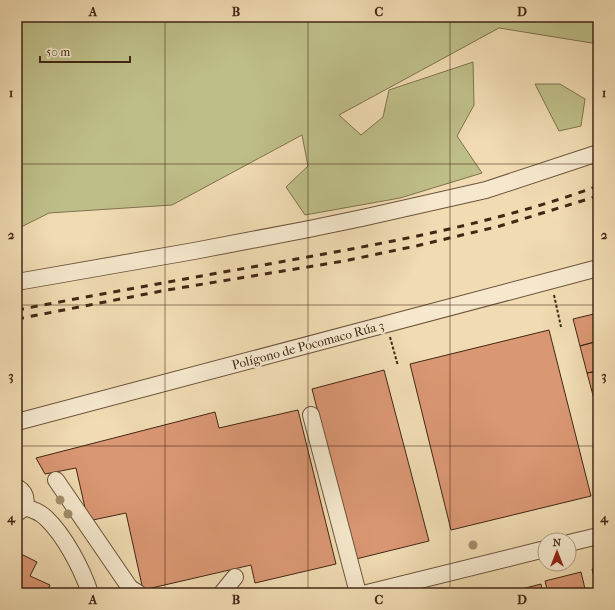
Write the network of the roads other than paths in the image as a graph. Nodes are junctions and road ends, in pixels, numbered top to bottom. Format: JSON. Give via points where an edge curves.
{"nodes":[{"id":1,"x":598,"y":153,"type":"edge"},
{"id":2,"x":598,"y":268,"type":"edge"},
{"id":3,"x":17,"y":282,"type":"edge"},
{"id":4,"x":311,"y":415,"type":"dead end"},
{"id":5,"x":17,"y":422,"type":"edge"},
{"id":6,"x":56,"y":480,"type":"dead end"},
{"id":7,"x":17,"y":487,"type":"edge"},
{"id":8,"x":21,"y":510,"type":"edge"},
{"id":9,"x":598,"y":536,"type":"edge"},
{"id":10,"x":577,"y":541,"type":"edge"},
{"id":11,"x":537,"y":551,"type":"edge"},
{"id":12,"x":84,"y":575,"type":"junction"},
{"id":13,"x":236,"y":577,"type":"dead end"},
{"id":14,"x":90,"y":593,"type":"edge"},
{"id":15,"x":100,"y":593,"type":"edge"},
{"id":16,"x":138,"y":593,"type":"edge"},
{"id":17,"x":222,"y":593,"type":"edge"},
{"id":18,"x":358,"y":593,"type":"edge"},
{"id":19,"x":367,"y":593,"type":"edge"}],
"edges":[{"from":1,"to":3,"type":"street","via":[[486,190],[362,218]]},
{"from":2,"to":5,"type":"street","name":"Polígono de Pocomaco Rúa 3"},
{"from":4,"to":18,"type":"street"},
{"from":6,"to":16,"type":"street","via":[[130,588]]},
{"from":7,"to":8,"type":"street","via":[[24,493],[26,500]]},
{"from":8,"to":12,"type":"street","via":[[35,510],[46,518],[64,541]]},
{"from":9,"to":10,"type":"street"},
{"from":11,"to":19,"type":"street"},
{"from":12,"to":14,"type":"street"},
{"from":12,"to":15,"type":"street"},
{"from":13,"to":17,"type":"street"}]}
